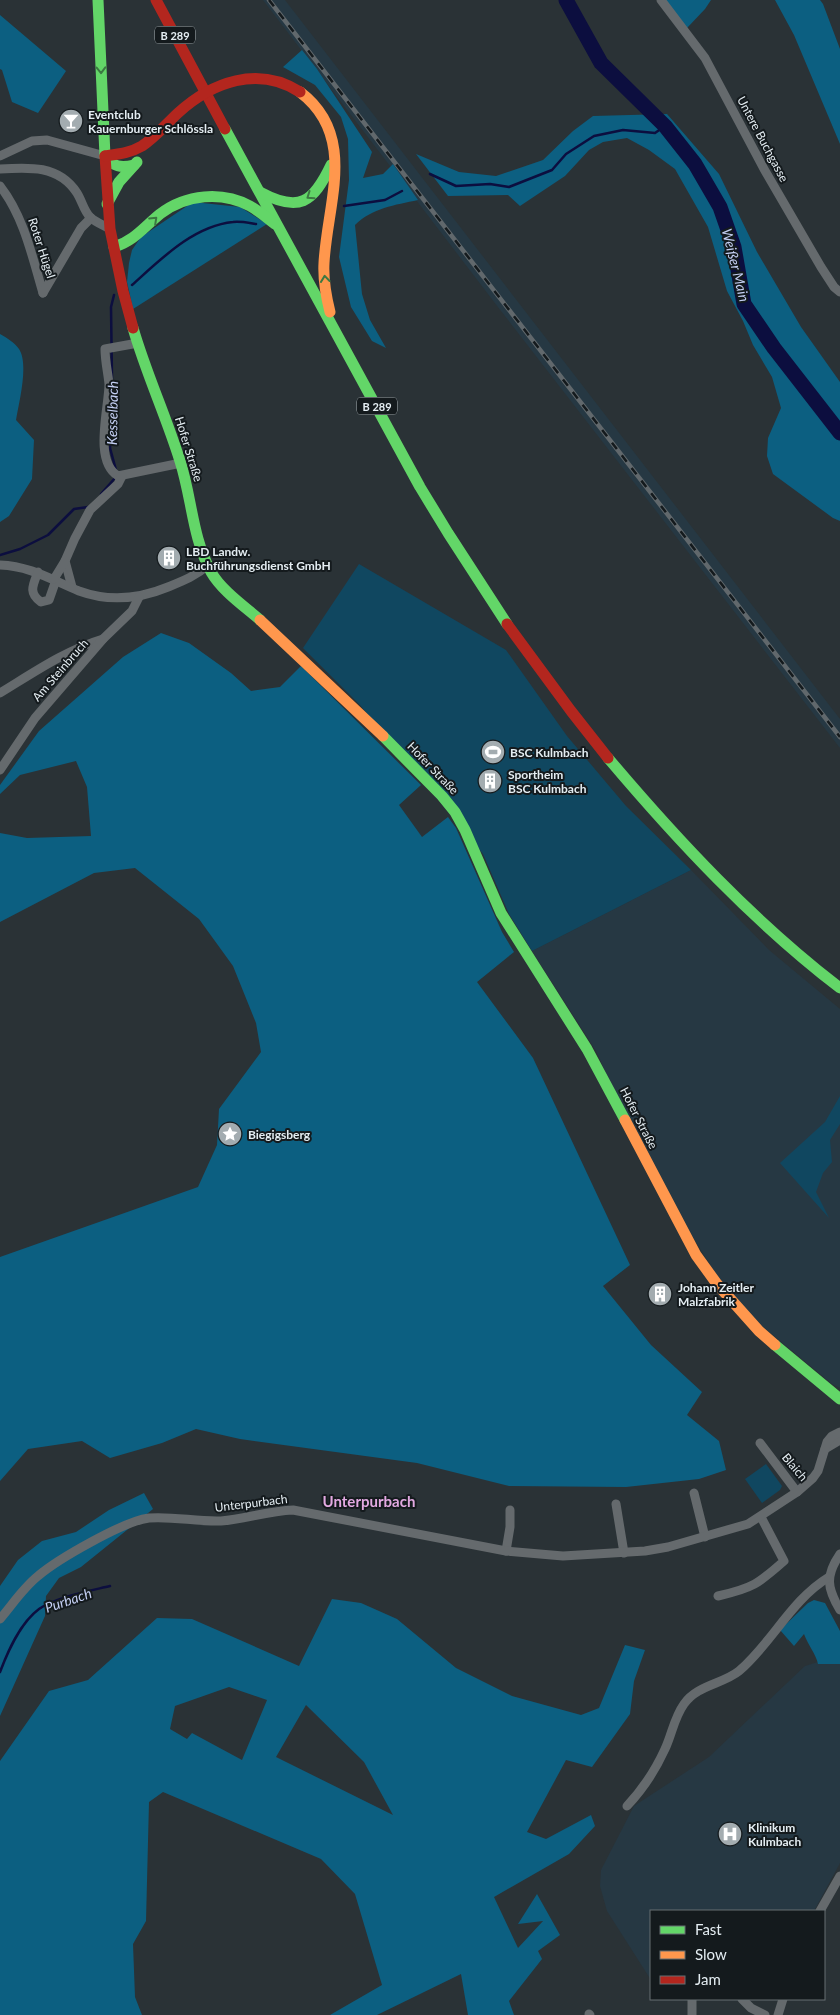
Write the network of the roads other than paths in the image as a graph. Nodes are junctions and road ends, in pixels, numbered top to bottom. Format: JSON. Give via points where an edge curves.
{"nodes":[{"id":1,"x":98,"y":0,"type":"edge"},
{"id":2,"x":156,"y":0,"type":"edge"},
{"id":3,"x":661,"y":0,"type":"edge"},
{"id":4,"x":161,"y":130,"type":"junction"},
{"id":5,"x":0,"y":156,"type":"edge"},
{"id":6,"x":105,"y":156,"type":"junction"},
{"id":7,"x":335,"y":156,"type":"junction"},
{"id":8,"x":134,"y":165,"type":"junction"},
{"id":9,"x":0,"y":169,"type":"edge"},
{"id":10,"x":0,"y":186,"type":"edge"},
{"id":11,"x":260,"y":192,"type":"junction"},
{"id":12,"x":108,"y":204,"type":"junction"},
{"id":13,"x":91,"y":218,"type":"junction"},
{"id":14,"x":277,"y":225,"type":"junction"},
{"id":15,"x":110,"y":229,"type":"junction"},
{"id":16,"x":114,"y":247,"type":"junction"},
{"id":17,"x":840,"y":292,"type":"edge"},
{"id":18,"x":333,"y":327,"type":"junction"},
{"id":19,"x":138,"y":343,"type":"junction"},
{"id":20,"x":181,"y":463,"type":"junction"},
{"id":21,"x":118,"y":475,"type":"junction"},
{"id":22,"x":65,"y":562,"type":"junction"},
{"id":23,"x":0,"y":565,"type":"edge"},
{"id":24,"x":208,"y":565,"type":"junction"},
{"id":25,"x":38,"y":572,"type":"junction"},
{"id":26,"x":55,"y":579,"type":"junction"},
{"id":27,"x":72,"y":587,"type":"junction"},
{"id":28,"x":139,"y":597,"type":"junction"},
{"id":29,"x":103,"y":639,"type":"junction"},
{"id":30,"x":0,"y":693,"type":"edge"},
{"id":31,"x":0,"y":770,"type":"edge"},
{"id":32,"x":840,"y":988,"type":"edge"},
{"id":33,"x":840,"y":1399,"type":"edge"},
{"id":34,"x":840,"y":1432,"type":"edge"},
{"id":35,"x":840,"y":1440,"type":"edge"},
{"id":36,"x":760,"y":1443,"type":"dead end"},
{"id":37,"x":825,"y":1450,"type":"junction"},
{"id":38,"x":797,"y":1492,"type":"junction"},
{"id":39,"x":694,"y":1494,"type":"dead end"},
{"id":40,"x":616,"y":1504,"type":"dead end"},
{"id":41,"x":510,"y":1510,"type":"dead end"},
{"id":42,"x":761,"y":1517,"type":"junction"},
{"id":43,"x":705,"y":1537,"type":"junction"},
{"id":44,"x":506,"y":1550,"type":"junction"},
{"id":45,"x":624,"y":1553,"type":"junction"},
{"id":46,"x":840,"y":1554,"type":"edge"},
{"id":47,"x":829,"y":1577,"type":"junction"},
{"id":48,"x":718,"y":1596,"type":"dead end"},
{"id":49,"x":840,"y":1610,"type":"edge"},
{"id":50,"x":0,"y":1619,"type":"edge"},
{"id":51,"x":627,"y":1806,"type":"dead end"},
{"id":52,"x":840,"y":1876,"type":"edge"},
{"id":53,"x":821,"y":1910,"type":"edge"},
{"id":54,"x":692,"y":2000,"type":"edge"},
{"id":55,"x":743,"y":2000,"type":"edge"},
{"id":56,"x":783,"y":2000,"type":"edge"},
{"id":57,"x":692,"y":2015,"type":"edge"},
{"id":58,"x":765,"y":2015,"type":"edge"},
{"id":59,"x":778,"y":2015,"type":"edge"}],
"edges":[{"from":1,"to":6,"type":"main road","name":"Hofer Straße","one_way":true},
{"from":2,"to":11,"type":"main road","number":"B 289"},
{"from":3,"to":17,"type":"street","name":"Untere Buchgasse","via":[[704,58],[769,178],[821,267]]},
{"from":4,"to":6,"type":"main road","via":[[132,152]]},
{"from":4,"to":7,"type":"main road","via":[[181,110],[220,85],[256,78],[272,80],[307,97],[323,115],[330,130]]},
{"from":4,"to":8,"type":"main road"},
{"from":5,"to":6,"type":"street","via":[[32,141],[47,140]]},
{"from":6,"to":8,"type":"main road","via":[[114,166]]},
{"from":6,"to":12,"type":"main road","name":"Hofer Straße"},
{"from":7,"to":11,"type":"main road","one_way":true,"via":[[322,185],[303,201],[288,204]]},
{"from":18,"to":7,"type":"main road","one_way":true,"via":[[323,262]]},
{"from":8,"to":12,"type":"main road","via":[[119,182]]},
{"from":9,"to":13,"type":"street","via":[[30,167],[63,178],[75,190]]},
{"from":10,"to":13,"type":"street","name":"Roter Hügel","via":[[23,227],[43,293],[81,228]]},
{"from":11,"to":14,"type":"main road","number":"B 289"},
{"from":12,"to":15,"type":"main road","name":"Hofer Straße"},
{"from":13,"to":15,"type":"street"},
{"from":16,"to":14,"type":"main road","one_way":true,"via":[[128,244],[161,214],[177,203],[195,197],[227,198],[250,205]]},
{"from":14,"to":18,"type":"main road","number":"B 289"},
{"from":15,"to":16,"type":"main road","name":"Hofer Straße"},
{"from":16,"to":19,"type":"main road","name":"Hofer Straße"},
{"from":18,"to":32,"type":"main road","number":"B 289","via":[[420,487],[484,590],[590,736],[699,860],[785,943]]},
{"from":19,"to":20,"type":"main road","name":"Hofer Straße"},
{"from":19,"to":21,"type":"street","via":[[105,349],[109,383],[104,447],[109,466]]},
{"from":20,"to":21,"type":"street"},
{"from":20,"to":24,"type":"main road","name":"Hofer Straße","via":[[198,542]]},
{"from":21,"to":22,"type":"street","via":[[118,484],[90,510]]},
{"from":22,"to":26,"type":"street"},
{"from":22,"to":27,"type":"street"},
{"from":23,"to":25,"type":"street"},
{"from":24,"to":28,"type":"street","via":[[198,574]]},
{"from":24,"to":33,"type":"main road","name":"Hofer Straße","via":[[224,588],[302,656],[455,812],[501,913],[588,1049],[696,1255],[758,1331]]},
{"from":25,"to":26,"type":"street"},
{"from":25,"to":26,"type":"street","via":[[32,589],[41,602],[49,600]]},
{"from":26,"to":27,"type":"street"},
{"from":27,"to":28,"type":"street","via":[[96,596]]},
{"from":28,"to":29,"type":"street","name":"Am Steinbruch","via":[[132,611]]},
{"from":29,"to":30,"type":"street","name":"Am Steinbruch","via":[[47,664]]},
{"from":29,"to":31,"type":"street","name":"Am Steinbruch","via":[[36,718]]},
{"from":34,"to":37,"type":"street","name":"Blaich","via":[[832,1436]]},
{"from":35,"to":37,"type":"street"},
{"from":36,"to":38,"type":"street","name":"Blaich"},
{"from":37,"to":38,"type":"street","name":"Blaich","via":[[818,1471]]},
{"from":38,"to":42,"type":"street","name":"Unterpurbach"},
{"from":39,"to":43,"type":"street"},
{"from":40,"to":45,"type":"street"},
{"from":41,"to":44,"type":"street"},
{"from":42,"to":43,"type":"street","name":"Unterpurbach"},
{"from":42,"to":48,"type":"street","via":[[784,1561],[757,1584]]},
{"from":43,"to":45,"type":"street","name":"Unterpurbach","via":[[668,1548]]},
{"from":44,"to":45,"type":"street","name":"Unterpurbach","via":[[563,1556]]},
{"from":44,"to":50,"type":"street","name":"Unterpurbach","via":[[293,1510],[221,1521],[160,1517],[146,1519],[90,1542],[36,1577]]},
{"from":46,"to":47,"type":"street"},
{"from":47,"to":49,"type":"street","via":[[830,1589]]},
{"from":47,"to":51,"type":"street","via":[[801,1600],[736,1674],[698,1690],[686,1701],[676,1715],[666,1748],[654,1772]]},
{"from":52,"to":53,"type":"street"},
{"from":54,"to":57,"type":"street"},
{"from":55,"to":58,"type":"street"},
{"from":56,"to":59,"type":"street"}]}
